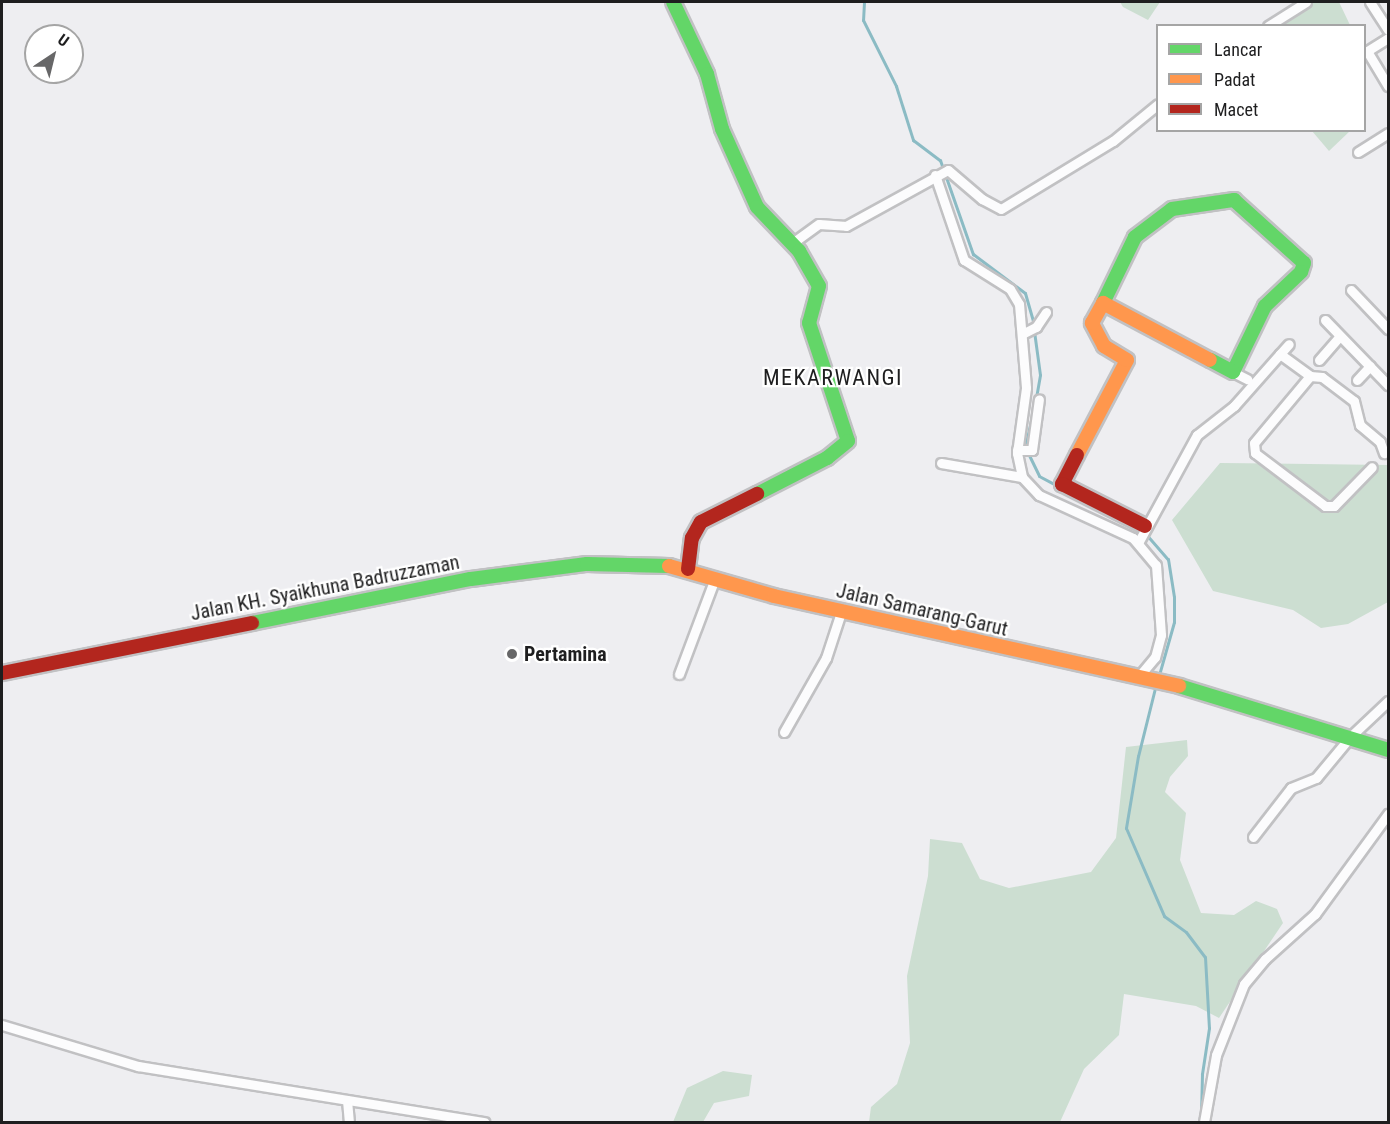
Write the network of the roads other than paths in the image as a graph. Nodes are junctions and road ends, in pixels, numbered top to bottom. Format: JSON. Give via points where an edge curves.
{"nodes":[{"id":1,"x":673,"y":2,"type":"edge"},
{"id":2,"x":1306,"y":2,"type":"edge"},
{"id":3,"x":1371,"y":2,"type":"edge"},
{"id":4,"x":1271,"y":24,"type":"edge"},
{"id":5,"x":1389,"y":30,"type":"edge"},
{"id":6,"x":1389,"y":38,"type":"edge"},
{"id":7,"x":1388,"y":84,"type":"edge"},
{"id":8,"x":1156,"y":106,"type":"edge"},
{"id":9,"x":1389,"y":133,"type":"edge"},
{"id":10,"x":1358,"y":152,"type":"dead end"},
{"id":11,"x":941,"y":173,"type":"junction"},
{"id":12,"x":791,"y":244,"type":"junction"},
{"id":13,"x":1351,"y":290,"type":"dead end"},
{"id":14,"x":1102,"y":303,"type":"junction"},
{"id":15,"x":1046,"y":312,"type":"dead end"},
{"id":16,"x":1325,"y":320,"type":"dead end"},
{"id":17,"x":1389,"y":329,"type":"edge"},
{"id":18,"x":1029,"y":330,"type":"junction"},
{"id":19,"x":1339,"y":336,"type":"junction"},
{"id":20,"x":1288,"y":344,"type":"dead end"},
{"id":21,"x":1280,"y":354,"type":"junction"},
{"id":22,"x":1318,"y":360,"type":"dead end"},
{"id":23,"x":1370,"y":366,"type":"junction"},
{"id":24,"x":1233,"y":372,"type":"junction"},
{"id":25,"x":1310,"y":376,"type":"junction"},
{"id":26,"x":1247,"y":379,"type":"dead end"},
{"id":27,"x":1358,"y":380,"type":"dead end"},
{"id":28,"x":1389,"y":385,"type":"edge"},
{"id":29,"x":1039,"y":399,"type":"dead end"},
{"id":30,"x":1023,"y":450,"type":"junction"},
{"id":31,"x":1384,"y":453,"type":"dead end"},
{"id":32,"x":941,"y":463,"type":"dead end"},
{"id":33,"x":1372,"y":467,"type":"dead end"},
{"id":34,"x":1022,"y":477,"type":"junction"},
{"id":35,"x":1141,"y":536,"type":"junction"},
{"id":36,"x":658,"y":565,"type":"joint"},
{"id":37,"x":688,"y":569,"type":"junction"},
{"id":38,"x":715,"y":578,"type":"junction"},
{"id":39,"x":842,"y":612,"type":"junction"},
{"id":40,"x":2,"y":673,"type":"edge"},
{"id":41,"x":679,"y":674,"type":"dead end"},
{"id":42,"x":1145,"y":676,"type":"junction"},
{"id":43,"x":1389,"y":701,"type":"edge"},
{"id":44,"x":784,"y":732,"type":"dead end"},
{"id":45,"x":1351,"y":736,"type":"junction"},
{"id":46,"x":1389,"y":750,"type":"edge"},
{"id":47,"x":1389,"y":814,"type":"edge"},
{"id":48,"x":1253,"y":837,"type":"dead end"},
{"id":49,"x":2,"y":1025,"type":"edge"},
{"id":50,"x":347,"y":1100,"type":"junction"},
{"id":51,"x":349,"y":1122,"type":"edge"},
{"id":52,"x":485,"y":1122,"type":"edge"},
{"id":53,"x":1204,"y":1122,"type":"edge"}],
"edges":[{"from":1,"to":12,"type":"street","via":[[707,74],[722,129],[757,207]]},
{"from":2,"to":4,"type":"street"},
{"from":3,"to":5,"type":"street"},
{"from":6,"to":7,"type":"street","via":[[1367,51]]},
{"from":8,"to":11,"type":"street","via":[[1113,141],[1001,208]]},
{"from":9,"to":10,"type":"street"},
{"from":11,"to":12,"type":"street","via":[[846,226],[819,225]]},
{"from":11,"to":18,"type":"street","via":[[964,260],[1016,297]]},
{"from":12,"to":37,"type":"street","via":[[819,286],[820,294],[809,323],[848,444],[701,522],[692,538]]},
{"from":13,"to":17,"type":"street"},
{"from":14,"to":24,"type":"street"},
{"from":14,"to":24,"type":"street","via":[[1135,237],[1172,209],[1234,200],[1304,263],[1301,272],[1265,306]]},
{"from":14,"to":35,"type":"street","via":[[1092,323],[1104,346],[1127,360],[1062,484]]},
{"from":15,"to":18,"type":"street"},
{"from":16,"to":19,"type":"street"},
{"from":18,"to":30,"type":"street"},
{"from":19,"to":22,"type":"street"},
{"from":19,"to":23,"type":"street"},
{"from":20,"to":21,"type":"street"},
{"from":21,"to":25,"type":"street"},
{"from":21,"to":35,"type":"street","via":[[1234,406],[1197,435]]},
{"from":23,"to":27,"type":"street"},
{"from":23,"to":28,"type":"street"},
{"from":24,"to":26,"type":"street"},
{"from":25,"to":31,"type":"street","via":[[1322,377],[1354,402],[1360,425],[1380,442]]},
{"from":25,"to":33,"type":"street","via":[[1254,443],[1255,453],[1325,506],[1334,506]]},
{"from":29,"to":30,"type":"street"},
{"from":30,"to":34,"type":"street"},
{"from":32,"to":34,"type":"street"},
{"from":34,"to":35,"type":"street","via":[[1039,495]]},
{"from":35,"to":42,"type":"street","via":[[1156,565],[1161,635]]},
{"from":36,"to":37,"type":"street","name":"Jalan Samarang-Garut"},
{"from":36,"to":40,"type":"street","name":"Jalan KH. Syaikhuna Badruzzaman","via":[[587,564],[471,579]]},
{"from":37,"to":38,"type":"street","name":"Jalan Samarang-Garut"},
{"from":38,"to":39,"type":"street","name":"Jalan Samarang-Garut"},
{"from":38,"to":41,"type":"street"},
{"from":39,"to":42,"type":"street","name":"Jalan Samarang-Garut","via":[[992,647]]},
{"from":39,"to":44,"type":"street","via":[[826,658]]},
{"from":42,"to":45,"type":"street","name":"Jalan Samarang-Garut"},
{"from":43,"to":45,"type":"street"},
{"from":45,"to":46,"type":"street"},
{"from":45,"to":48,"type":"street","via":[[1316,778],[1291,788]]},
{"from":47,"to":53,"type":"street","via":[[1315,914],[1265,959],[1244,984],[1216,1055]]},
{"from":49,"to":50,"type":"street","via":[[138,1066]]},
{"from":50,"to":51,"type":"street"},
{"from":50,"to":52,"type":"street"}]}
